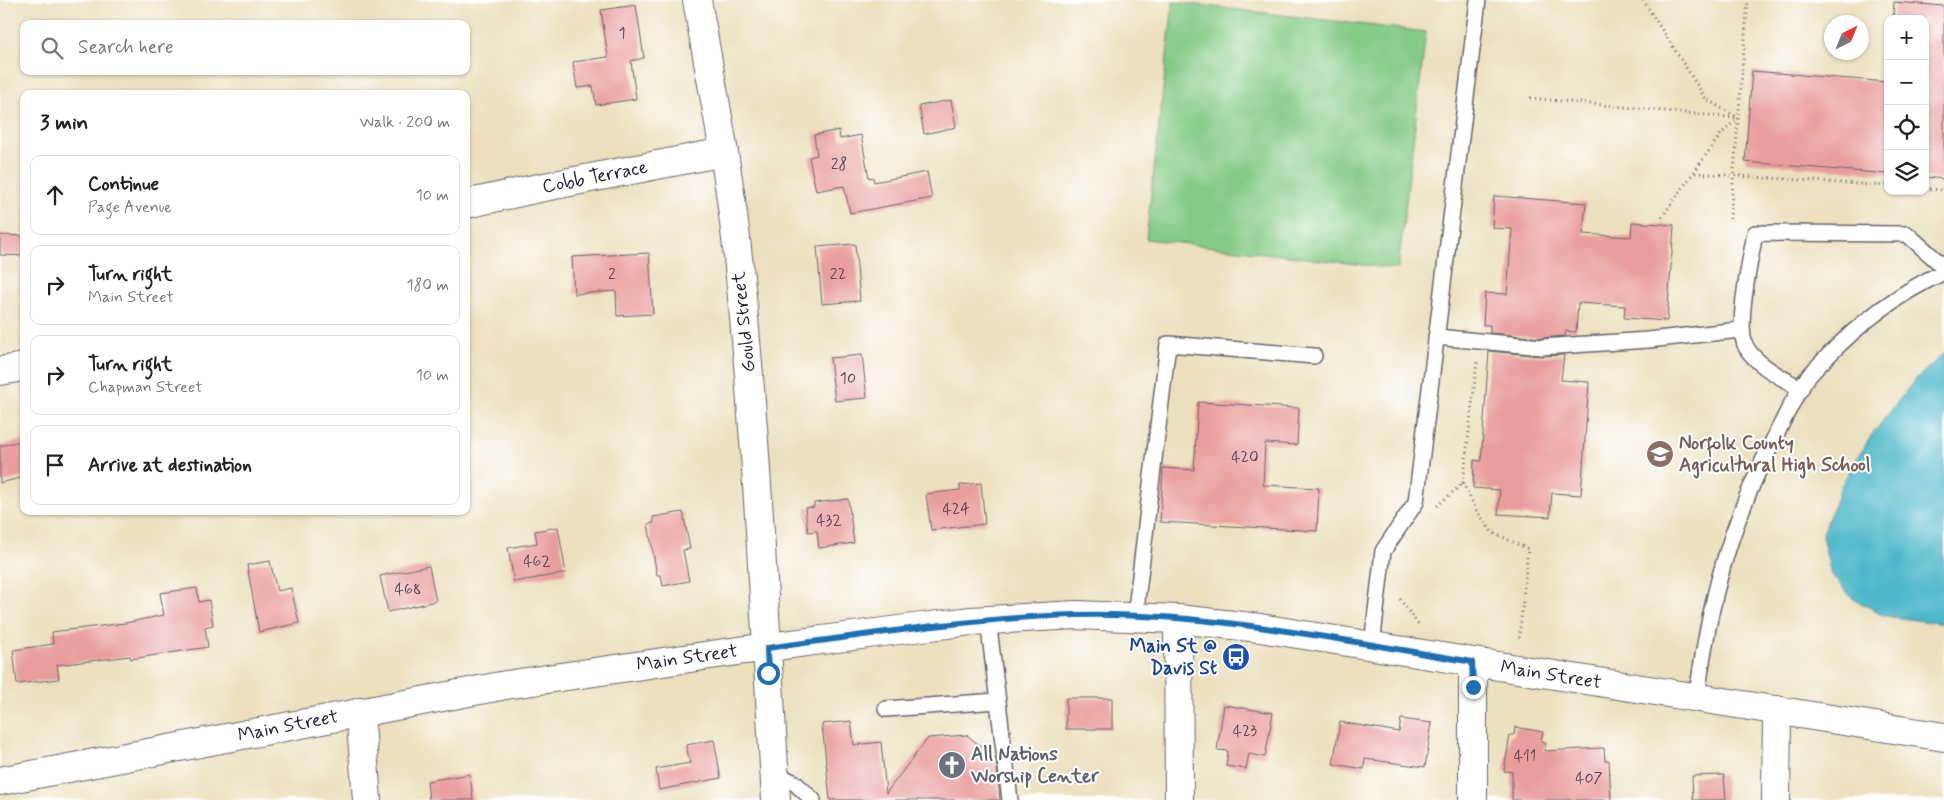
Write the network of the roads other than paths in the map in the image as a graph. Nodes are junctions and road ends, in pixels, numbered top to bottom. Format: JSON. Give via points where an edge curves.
{"nodes":[{"id":1,"x":697,"y":0,"type":"edge"},
{"id":2,"x":1478,"y":0,"type":"edge"},
{"id":3,"x":724,"y":152,"type":"junction"},
{"id":4,"x":470,"y":203,"type":"edge"},
{"id":5,"x":1944,"y":267,"type":"edge"},
{"id":6,"x":1944,"y":272,"type":"edge"},
{"id":7,"x":1740,"y":330,"type":"junction"},
{"id":8,"x":1436,"y":337,"type":"junction"},
{"id":9,"x":1314,"y":356,"type":"dead end"},
{"id":10,"x":20,"y":368,"type":"edge"},
{"id":11,"x":0,"y":371,"type":"edge"},
{"id":12,"x":1801,"y":389,"type":"junction"},
{"id":13,"x":1135,"y":617,"type":"junction"},
{"id":14,"x":1178,"y":619,"type":"junction"},
{"id":15,"x":988,"y":620,"type":"junction"},
{"id":16,"x":1372,"y":645,"type":"junction"},
{"id":17,"x":767,"y":648,"type":"junction"},
{"id":18,"x":1472,"y":662,"type":"junction"},
{"id":19,"x":1697,"y":696,"type":"junction"},
{"id":20,"x":998,"y":701,"type":"junction"},
{"id":21,"x":886,"y":709,"type":"dead end"},
{"id":22,"x":1777,"y":710,"type":"junction"},
{"id":23,"x":360,"y":712,"type":"junction"},
{"id":24,"x":1944,"y":737,"type":"edge"},
{"id":25,"x":774,"y":773,"type":"junction"},
{"id":26,"x":0,"y":781,"type":"edge"},
{"id":27,"x":367,"y":800,"type":"edge"},
{"id":28,"x":776,"y":800,"type":"edge"},
{"id":29,"x":814,"y":800,"type":"edge"},
{"id":30,"x":1010,"y":800,"type":"edge"},
{"id":31,"x":1179,"y":800,"type":"edge"},
{"id":32,"x":1473,"y":800,"type":"edge"},
{"id":33,"x":1776,"y":800,"type":"edge"}],
"edges":[{"from":1,"to":3,"type":"main road","name":"Gould Street"},
{"from":2,"to":8,"type":"lane"},
{"from":3,"to":4,"type":"main road","name":"Cobb Terrace"},
{"from":3,"to":17,"type":"main road","name":"Gould Street","via":[[750,371]]},
{"from":5,"to":7,"type":"lane","via":[[1907,234],[1755,233]]},
{"from":6,"to":12,"type":"lane","via":[[1921,282],[1841,342]]},
{"from":7,"to":8,"type":"lane","via":[[1542,347]]},
{"from":7,"to":12,"type":"lane","via":[[1746,347],[1763,365]]},
{"from":8,"to":16,"type":"lane","via":[[1416,502],[1383,551]]},
{"from":9,"to":13,"type":"lane","via":[[1168,344]]},
{"from":10,"to":11,"type":"main road"},
{"from":12,"to":19,"type":"lane","via":[[1751,483],[1728,544],[1713,598]]},
{"from":13,"to":14,"type":"main road","name":"Main Street"},
{"from":13,"to":15,"type":"main road","name":"Main Street","via":[[1076,615]]},
{"from":14,"to":16,"type":"main road","name":"Main Street"},
{"from":14,"to":31,"type":"main road"},
{"from":15,"to":17,"type":"main road","name":"Main Street"},
{"from":15,"to":20,"type":"lane"},
{"from":16,"to":18,"type":"main road","name":"Main Street"},
{"from":17,"to":23,"type":"main road","name":"Main Street","via":[[506,685]]},
{"from":17,"to":25,"type":"main road","name":"Gould Street"},
{"from":18,"to":19,"type":"main road","name":"Main Street"},
{"from":18,"to":32,"type":"main road"},
{"from":19,"to":22,"type":"main road","name":"Main Street"},
{"from":20,"to":21,"type":"lane"},
{"from":20,"to":30,"type":"lane"},
{"from":22,"to":24,"type":"main road","name":"Main Street"},
{"from":22,"to":33,"type":"main road"},
{"from":23,"to":26,"type":"main road","name":"Main Street"},
{"from":23,"to":27,"type":"main road"},
{"from":25,"to":28,"type":"main road","name":"Gould Street"},
{"from":25,"to":29,"type":"lane","via":[[795,783]]}]}
